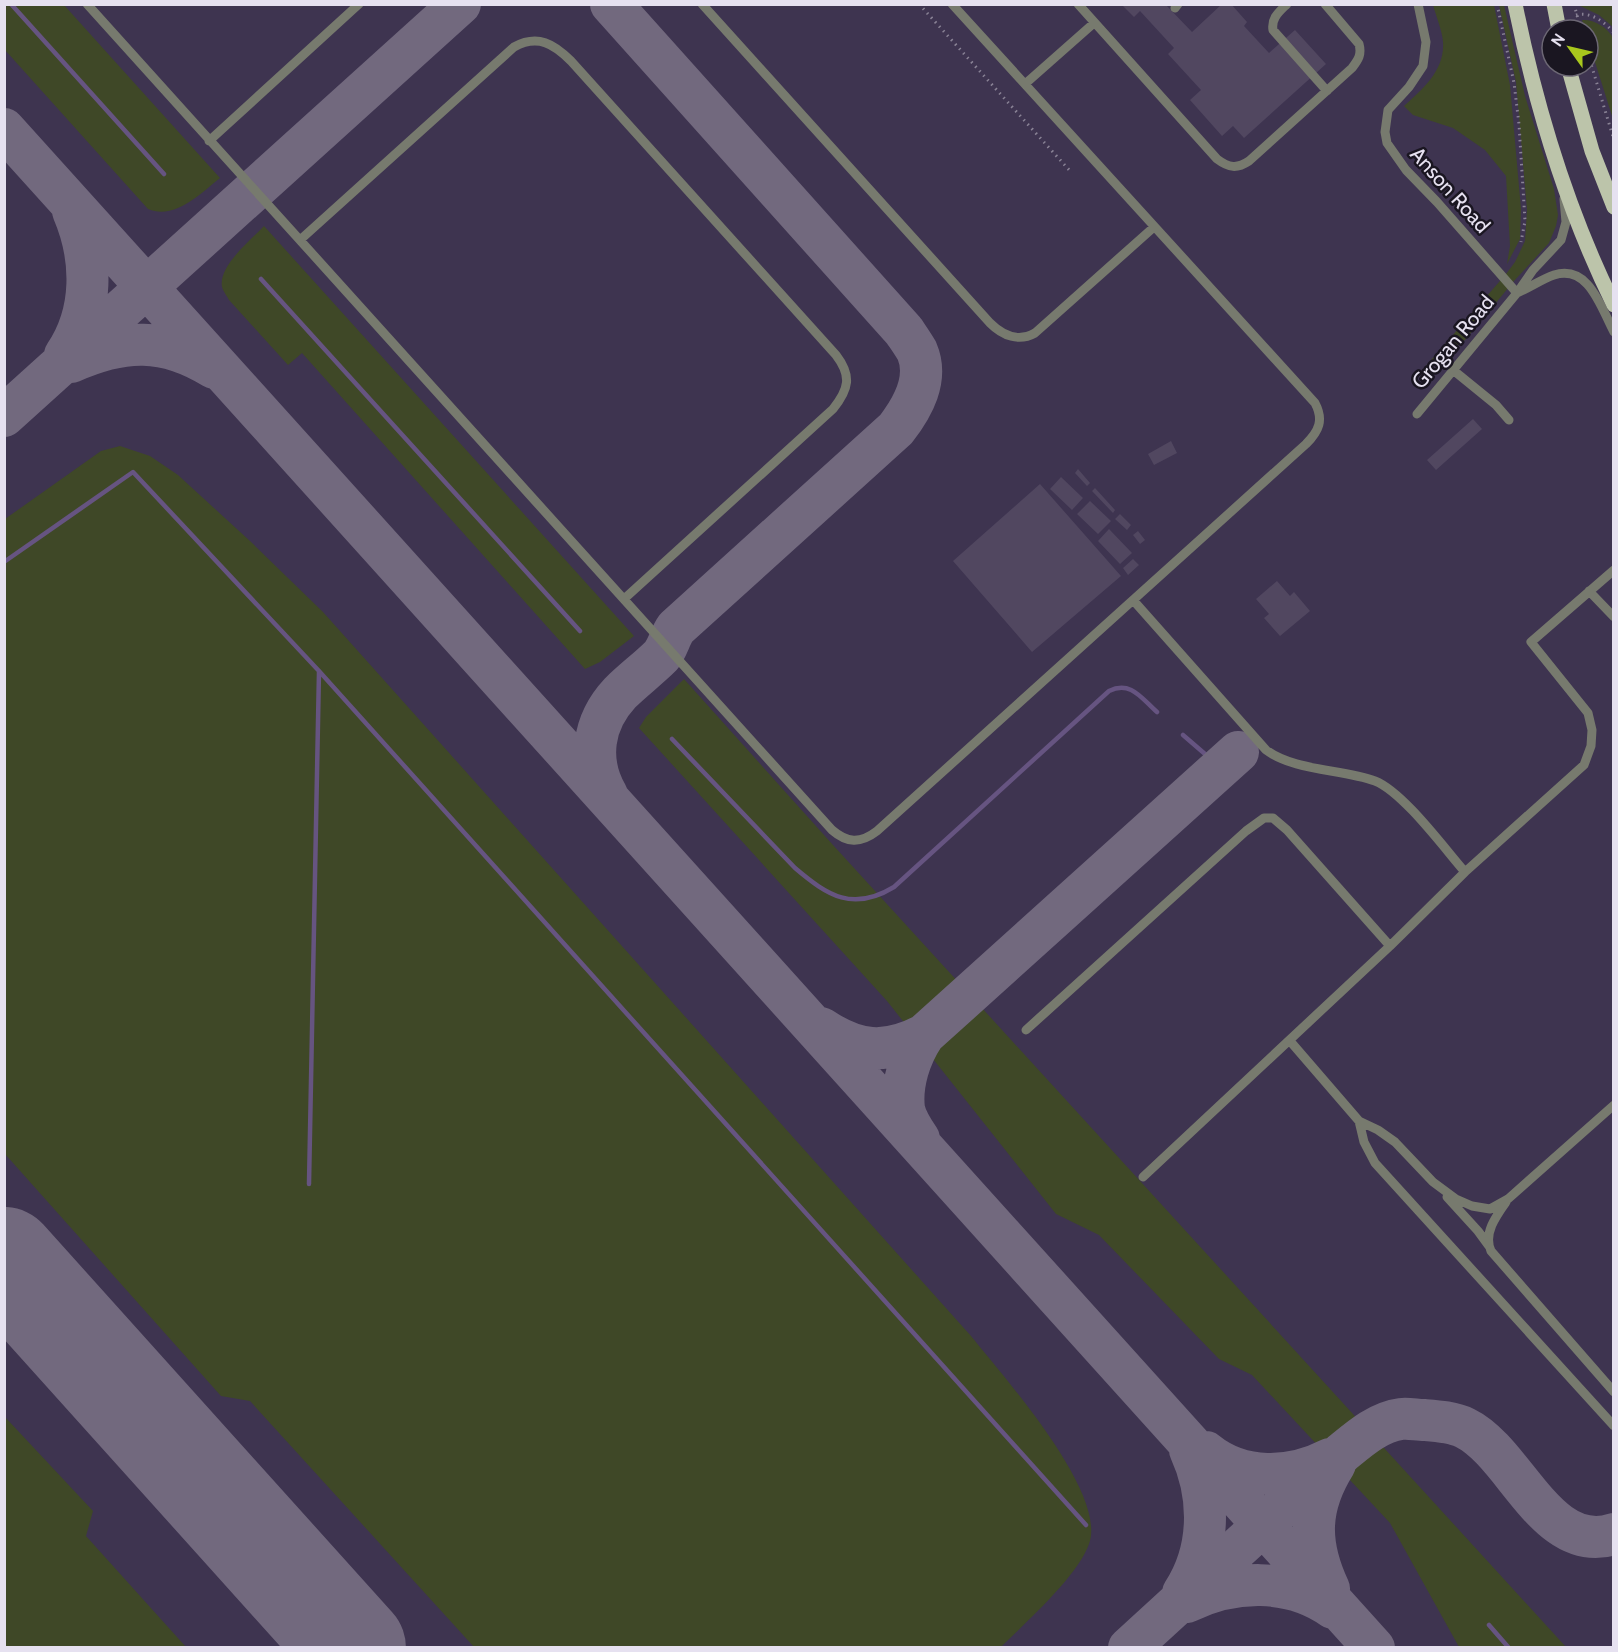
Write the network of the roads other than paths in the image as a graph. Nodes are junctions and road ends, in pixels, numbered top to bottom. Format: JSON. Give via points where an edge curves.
{"nodes":[{"id":1,"x":87,"y":4,"type":"edge"},
{"id":2,"x":359,"y":4,"type":"edge"},
{"id":3,"x":702,"y":4,"type":"edge"},
{"id":4,"x":952,"y":4,"type":"edge"},
{"id":5,"x":1078,"y":4,"type":"edge"},
{"id":6,"x":1287,"y":4,"type":"edge"},
{"id":7,"x":1325,"y":4,"type":"edge"},
{"id":8,"x":1418,"y":4,"type":"edge"},
{"id":9,"x":1515,"y":4,"type":"edge"},
{"id":10,"x":1094,"y":22,"type":"junction"},
{"id":11,"x":1571,"y":78,"type":"edge"},
{"id":12,"x":1025,"y":84,"type":"junction"},
{"id":13,"x":1327,"y":92,"type":"junction"},
{"id":14,"x":209,"y":141,"type":"junction"},
{"id":15,"x":1562,"y":178,"type":"junction"},
{"id":16,"x":1614,"y":207,"type":"edge"},
{"id":17,"x":1154,"y":227,"type":"junction"},
{"id":18,"x":300,"y":240,"type":"junction"},
{"id":19,"x":1517,"y":294,"type":"junction"},
{"id":20,"x":1614,"y":305,"type":"edge"},
{"id":21,"x":1614,"y":332,"type":"edge"},
{"id":22,"x":1453,"y":370,"type":"junction"},
{"id":23,"x":1417,"y":414,"type":"dead end"},
{"id":24,"x":1509,"y":420,"type":"dead end"},
{"id":25,"x":1614,"y":570,"type":"edge"},
{"id":26,"x":1589,"y":591,"type":"junction"},
{"id":27,"x":624,"y":598,"type":"junction"},
{"id":28,"x":1132,"y":600,"type":"junction"},
{"id":29,"x":1614,"y":617,"type":"edge"},
{"id":30,"x":1465,"y":872,"type":"junction"},
{"id":31,"x":1390,"y":946,"type":"junction"},
{"id":32,"x":1026,"y":1030,"type":"dead end"},
{"id":33,"x":1290,"y":1041,"type":"junction"},
{"id":34,"x":1614,"y":1105,"type":"edge"},
{"id":35,"x":1359,"y":1121,"type":"junction"},
{"id":36,"x":1143,"y":1177,"type":"dead end"},
{"id":37,"x":1433,"y":1182,"type":"junction"},
{"id":38,"x":1509,"y":1198,"type":"junction"},
{"id":39,"x":1487,"y":1243,"type":"junction"},
{"id":40,"x":1614,"y":1392,"type":"edge"},
{"id":41,"x":1614,"y":1426,"type":"edge"}],
"edges":[{"from":1,"to":14,"type":"lane"},
{"from":2,"to":14,"type":"lane"},
{"from":3,"to":17,"type":"lane","via":[[1002,333],[1017,338],[1035,333]]},
{"from":4,"to":12,"type":"lane"},
{"from":5,"to":10,"type":"lane"},
{"from":6,"to":13,"type":"lane","via":[[1274,18],[1273,30]]},
{"from":7,"to":13,"type":"lane","via":[[1354,37],[1361,52],[1352,68]]},
{"from":8,"to":19,"type":"lane","name":"Anson Road","via":[[1425,55],[1417,76],[1388,110],[1387,143],[1406,170]]},
{"from":9,"to":15,"type":"main road"},
{"from":10,"to":12,"type":"lane"},
{"from":10,"to":13,"type":"lane","via":[[1217,159],[1232,168],[1249,161]]},
{"from":11,"to":16,"type":"main road","via":[[1592,151]]},
{"from":12,"to":17,"type":"lane"},
{"from":14,"to":18,"type":"lane"},
{"from":15,"to":19,"type":"lane","name":"Grogan Road","via":[[1566,222],[1561,240]]},
{"from":15,"to":20,"type":"main road"},
{"from":17,"to":28,"type":"lane","via":[[1315,403],[1320,418],[1316,434],[1306,444]]},
{"from":18,"to":27,"type":"lane"},
{"from":18,"to":27,"type":"lane","via":[[514,47],[528,41],[544,41],[567,57],[828,346],[847,374],[846,389],[838,402]]},
{"from":19,"to":21,"type":"lane","name":"Grogan Road","via":[[1552,276],[1573,274],[1592,290]]},
{"from":19,"to":22,"type":"lane","name":"Grogan Road"},
{"from":22,"to":23,"type":"lane","name":"Grogan Road"},
{"from":22,"to":24,"type":"lane"},
{"from":25,"to":26,"type":"lane"},
{"from":26,"to":29,"type":"lane"},
{"from":26,"to":30,"type":"lane","via":[[1531,642],[1588,713],[1592,746],[1584,765]]},
{"from":27,"to":28,"type":"lane","via":[[832,830],[850,841],[868,838],[877,831]]},
{"from":28,"to":30,"type":"lane","via":[[1266,750],[1288,761],[1386,787],[1404,801]]},
{"from":30,"to":31,"type":"lane"},
{"from":31,"to":32,"type":"lane","via":[[1287,830],[1273,818],[1264,818]]},
{"from":31,"to":33,"type":"lane"},
{"from":33,"to":35,"type":"lane"},
{"from":33,"to":36,"type":"lane"},
{"from":34,"to":38,"type":"lane"},
{"from":35,"to":37,"type":"lane","via":[[1395,1142]]},
{"from":35,"to":41,"type":"lane","via":[[1375,1163]]},
{"from":37,"to":38,"type":"lane","via":[[1472,1206],[1490,1209]]},
{"from":37,"to":39,"type":"lane"},
{"from":38,"to":39,"type":"lane","via":[[1496,1216]]},
{"from":39,"to":40,"type":"lane"}]}
